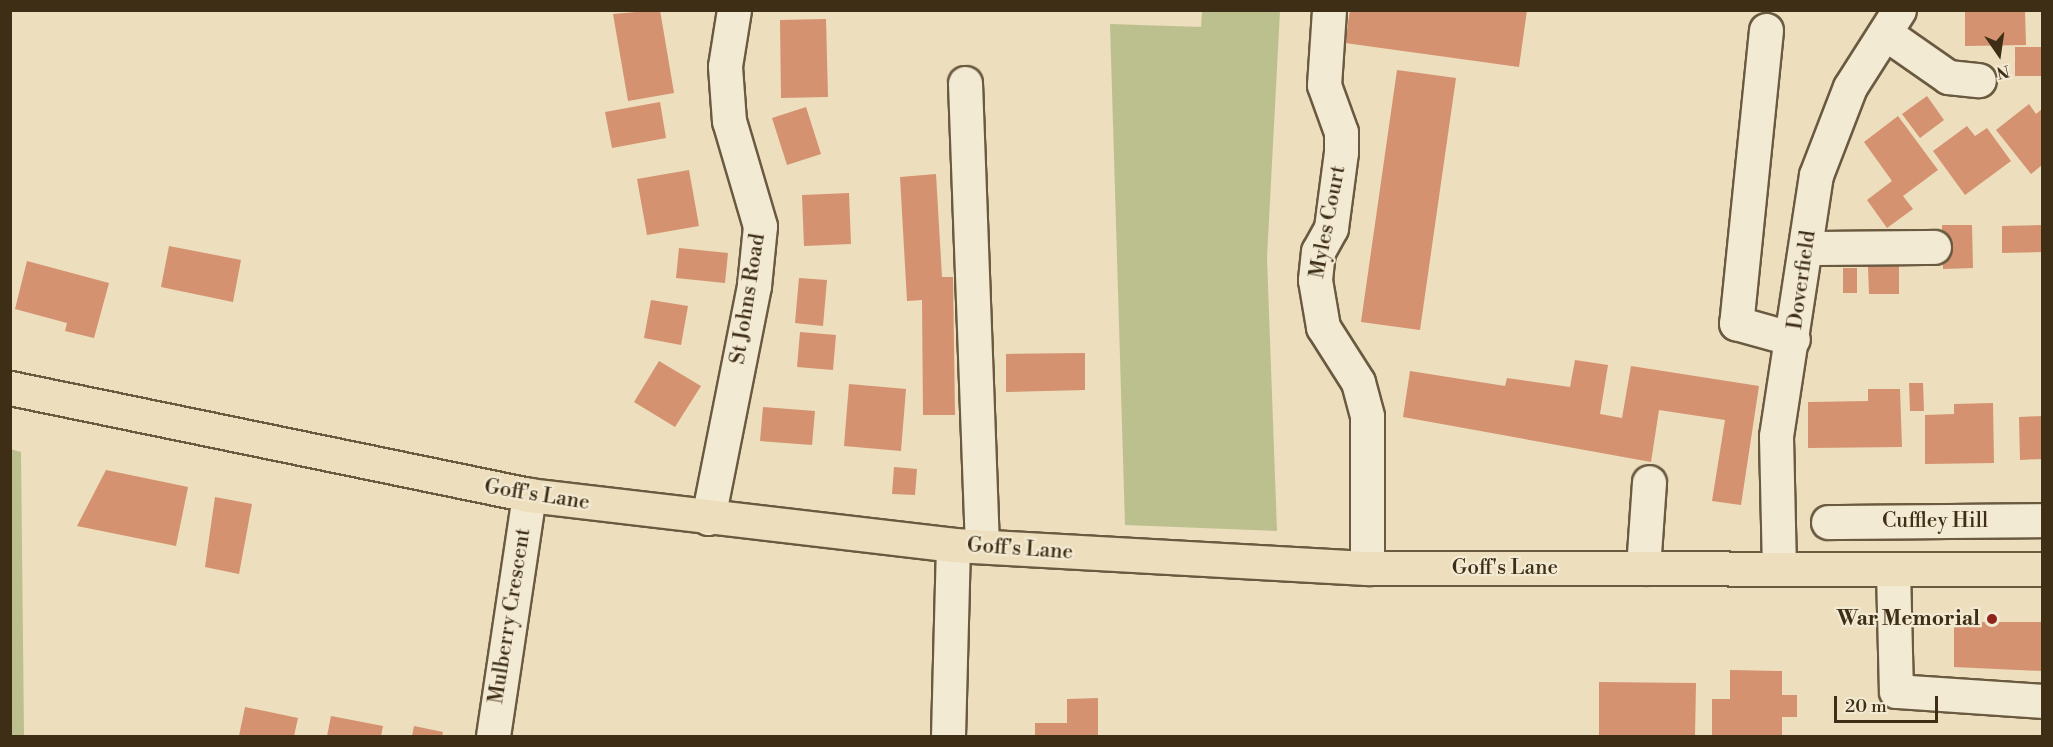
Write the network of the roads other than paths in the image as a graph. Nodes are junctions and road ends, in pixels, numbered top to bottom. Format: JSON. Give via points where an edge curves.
{"nodes":[{"id":1,"x":734,"y":10,"type":"edge"},
{"id":2,"x":1329,"y":10,"type":"edge"},
{"id":3,"x":1892,"y":22,"type":"edge"},
{"id":4,"x":1766,"y":30,"type":"dead end"},
{"id":5,"x":1979,"y":81,"type":"dead end"},
{"id":6,"x":965,"y":83,"type":"dead end"},
{"id":7,"x":1934,"y":247,"type":"dead end"},
{"id":8,"x":1807,"y":248,"type":"junction"},
{"id":9,"x":1793,"y":339,"type":"junction"},
{"id":10,"x":10,"y":388,"type":"edge"},
{"id":11,"x":1649,"y":482,"type":"dead end"},
{"id":12,"x":529,"y":495,"type":"junction"},
{"id":13,"x":708,"y":518,"type":"junction"},
{"id":14,"x":2043,"y":520,"type":"edge"},
{"id":15,"x":1828,"y":522,"type":"dead end"},
{"id":16,"x":968,"y":546,"type":"junction"},
{"id":17,"x":1367,"y":568,"type":"junction"},
{"id":18,"x":1643,"y":568,"type":"junction"},
{"id":19,"x":1779,"y":569,"type":"junction"},
{"id":20,"x":2043,"y":569,"type":"edge"},
{"id":21,"x":1893,"y":570,"type":"junction"},
{"id":22,"x":2043,"y":701,"type":"edge"},
{"id":23,"x":493,"y":736,"type":"edge"},
{"id":24,"x":948,"y":736,"type":"edge"}],
"edges":[{"from":1,"to":13,"type":"street","name":"St Johns Road","via":[[725,66],[729,120],[760,226],[754,285]]},
{"from":2,"to":17,"type":"street","name":"Myles Court","via":[[1324,86],[1341,132],[1341,152],[1330,228],[1318,251],[1315,280],[1323,327],[1358,382],[1366,416]]},
{"from":3,"to":5,"type":"street","via":[[1948,77]]},
{"from":3,"to":8,"type":"street","name":"Doverfield","via":[[1828,133],[1816,175]]},
{"from":4,"to":9,"type":"street","via":[[1736,323]]},
{"from":6,"to":16,"type":"street"},
{"from":7,"to":8,"type":"street"},
{"from":8,"to":9,"type":"street","name":"Doverfield"},
{"from":9,"to":19,"type":"street","name":"Doverfield","via":[[1776,436]]},
{"from":10,"to":12,"type":"main road","name":"Goff's Lane"},
{"from":11,"to":18,"type":"street"},
{"from":12,"to":13,"type":"main road","name":"Goff's Lane"},
{"from":12,"to":23,"type":"street","name":"Mulberry Crescent"},
{"from":13,"to":16,"type":"main road","name":"Goff's Lane"},
{"from":14,"to":15,"type":"street","name":"Cuffley Hill"},
{"from":16,"to":17,"type":"main road","name":"Goff's Lane"},
{"from":16,"to":24,"type":"street"},
{"from":17,"to":18,"type":"main road","name":"Goff's Lane"},
{"from":18,"to":19,"type":"main road","name":"Goff's Lane"},
{"from":19,"to":21,"type":"main road","name":"Goff's Lane"},
{"from":20,"to":21,"type":"main road","name":"Goff's Lane"},
{"from":21,"to":22,"type":"street","via":[[1896,691]]}]}
